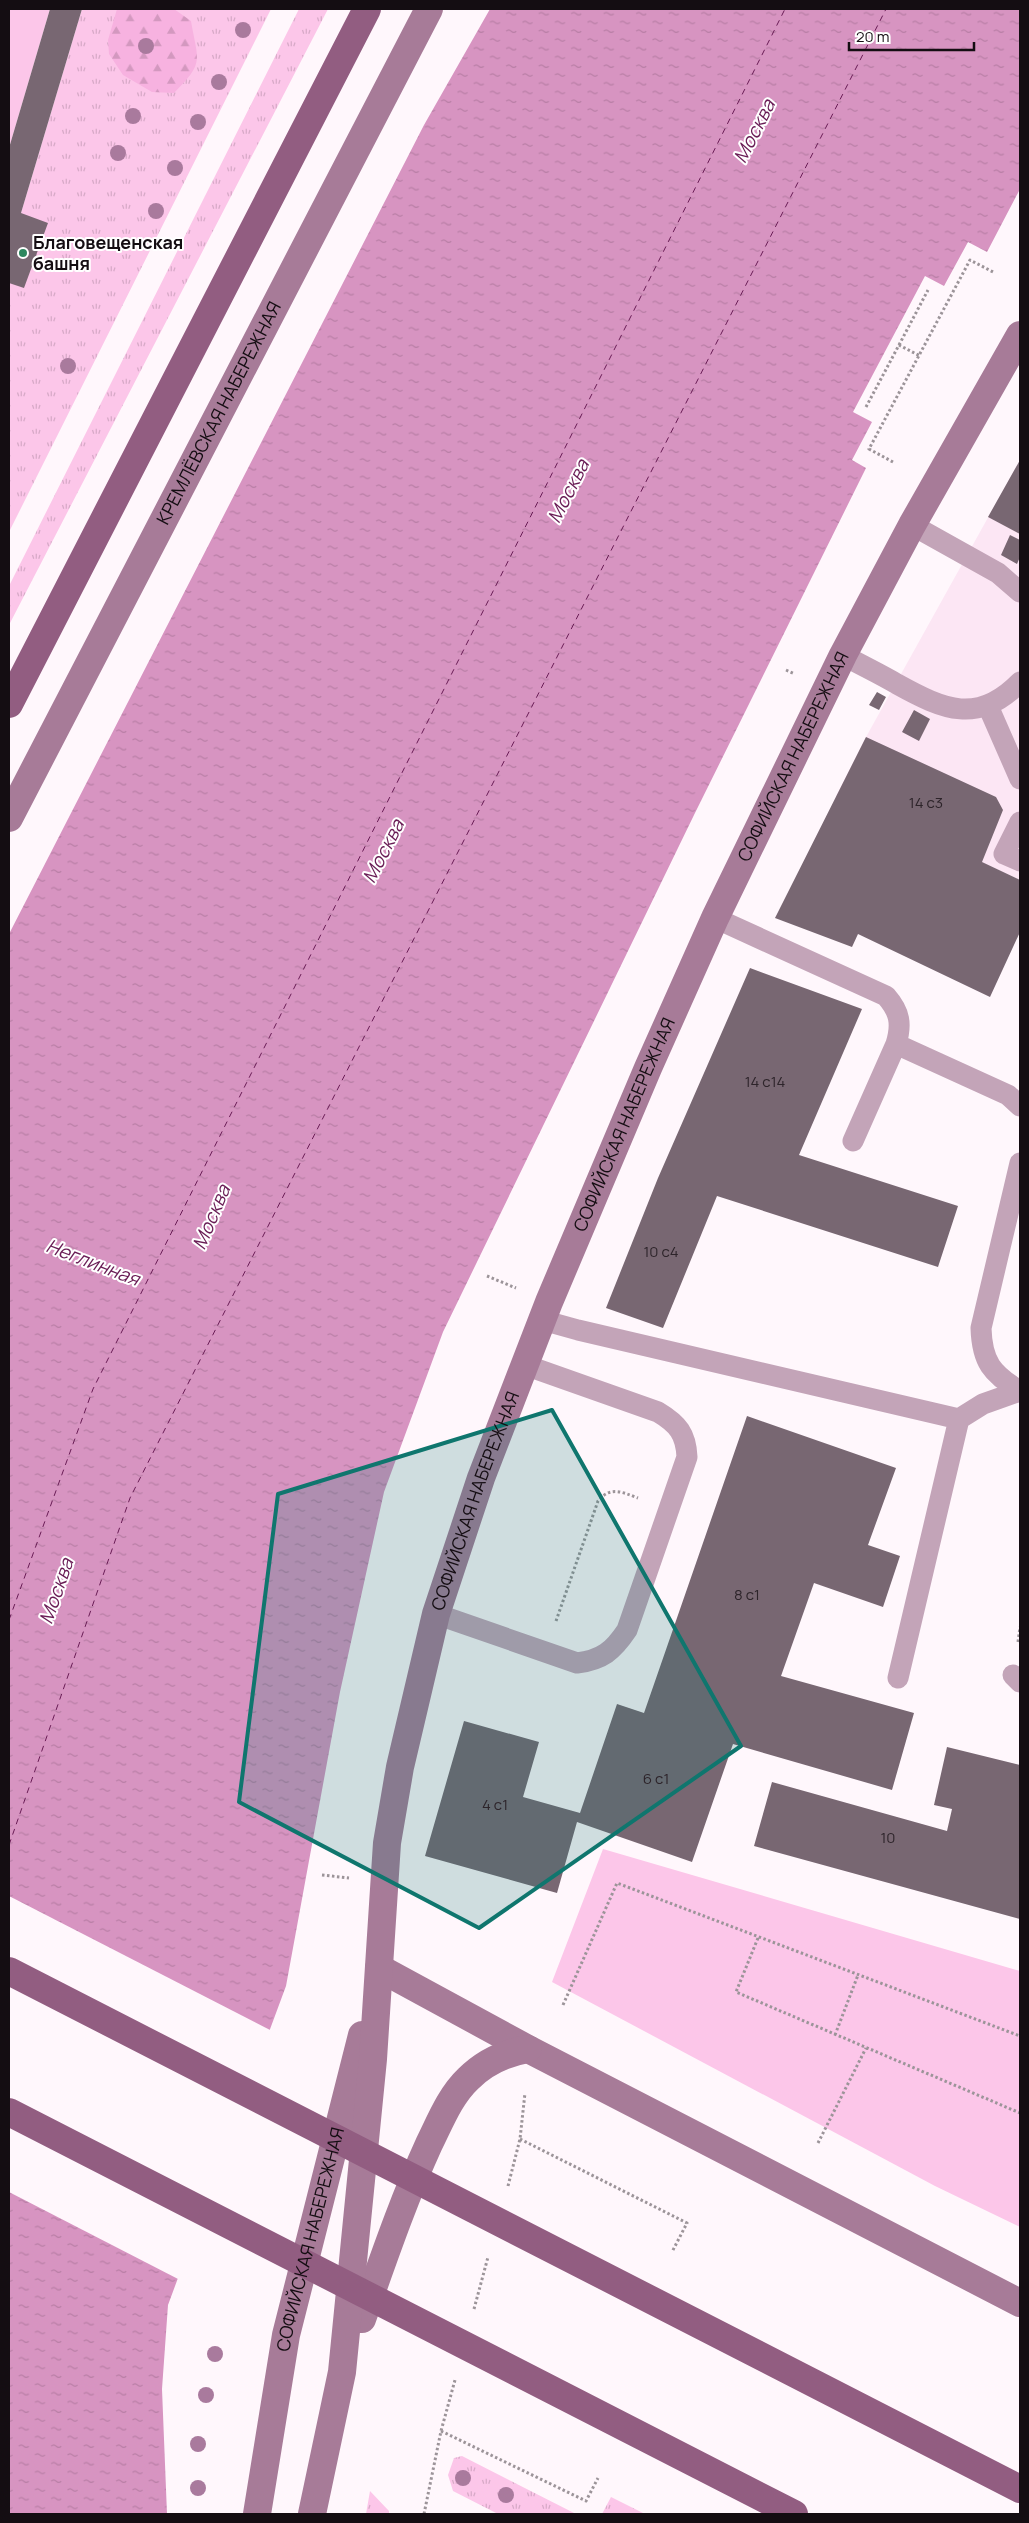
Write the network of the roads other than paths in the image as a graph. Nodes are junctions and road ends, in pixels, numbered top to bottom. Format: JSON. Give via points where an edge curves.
{"nodes":[{"id":1,"x":367,"y":9,"type":"edge"},
{"id":2,"x":429,"y":9,"type":"edge"},
{"id":3,"x":1020,"y":335,"type":"edge"},
{"id":4,"x":912,"y":525,"type":"junction"},
{"id":5,"x":1020,"y":592,"type":"edge"},
{"id":6,"x":844,"y":655,"type":"junction"},
{"id":7,"x":1020,"y":682,"type":"edge"},
{"id":8,"x":9,"y":704,"type":"edge"},
{"id":9,"x":988,"y":706,"type":"junction"},
{"id":10,"x":1020,"y":780,"type":"edge"},
{"id":11,"x":9,"y":818,"type":"edge"},
{"id":12,"x":1020,"y":822,"type":"edge"},
{"id":13,"x":1020,"y":861,"type":"edge"},
{"id":14,"x":715,"y":918,"type":"junction"},
{"id":15,"x":896,"y":1044,"type":"junction"},
{"id":16,"x":1020,"y":1106,"type":"edge"},
{"id":17,"x":853,"y":1141,"type":"dead end"},
{"id":18,"x":1020,"y":1163,"type":"edge"},
{"id":19,"x":1015,"y":1210,"type":"edge"},
{"id":20,"x":542,"y":1320,"type":"junction"},
{"id":21,"x":525,"y":1365,"type":"junction"},
{"id":22,"x":1020,"y":1390,"type":"edge"},
{"id":23,"x":959,"y":1420,"type":"junction"},
{"id":24,"x":436,"y":1614,"type":"junction"},
{"id":25,"x":898,"y":1678,"type":"dead end"},
{"id":26,"x":379,"y":1968,"type":"junction"},
{"id":27,"x":9,"y":1971,"type":"edge"},
{"id":28,"x":528,"y":2049,"type":"junction"},
{"id":29,"x":9,"y":2112,"type":"edge"},
{"id":30,"x":1020,"y":2303,"type":"edge"},
{"id":31,"x":342,"y":2372,"type":"junction"},
{"id":32,"x":1020,"y":2489,"type":"edge"},
{"id":33,"x":257,"y":2514,"type":"edge"},
{"id":34,"x":312,"y":2514,"type":"edge"},
{"id":35,"x":794,"y":2514,"type":"edge"}],
"edges":[{"from":1,"to":8,"type":"main road"},
{"from":2,"to":11,"type":"main road","name":"КРЕМЛЁВСКАЯ НАБЕРЕЖНАЯ"},
{"from":3,"to":4,"type":"main road","name":"СОФИЙСКАЯ НАБЕРЕЖНАЯ"},
{"from":4,"to":5,"type":"lane","via":[[998,573]]},
{"from":4,"to":6,"type":"main road","name":"СОФИЙСКАЯ НАБЕРЕЖНАЯ"},
{"from":6,"to":9,"type":"lane","via":[[947,709],[968,710]]},
{"from":6,"to":14,"type":"main road","name":"СОФИЙСКАЯ НАБЕРЕЖНАЯ"},
{"from":7,"to":9,"type":"lane","via":[[1007,696]]},
{"from":9,"to":10,"type":"lane"},
{"from":12,"to":13,"type":"lane","via":[[1004,854]]},
{"from":14,"to":15,"type":"lane","via":[[886,996],[899,1016],[901,1027]]},
{"from":14,"to":20,"type":"main road","name":"СОФИЙСКАЯ НАБЕРЕЖНАЯ"},
{"from":15,"to":16,"type":"lane","via":[[1008,1095]]},
{"from":15,"to":17,"type":"lane"},
{"from":18,"to":19,"type":"lane"},
{"from":19,"to":22,"type":"lane","via":[[982,1328],[982,1345],[987,1363],[1000,1379]]},
{"from":20,"to":21,"type":"main road","name":"СОФИЙСКАЯ НАБЕРЕЖНАЯ"},
{"from":20,"to":23,"type":"lane"},
{"from":21,"to":24,"type":"main road","name":"СОФИЙСКАЯ НАБЕРЕЖНАЯ","via":[[481,1478]]},
{"from":21,"to":24,"type":"lane","via":[[658,1412],[674,1422],[686,1442],[687,1457],[626,1630],[617,1646],[605,1656],[577,1663]]},
{"from":22,"to":23,"type":"lane","via":[[983,1404]]},
{"from":23,"to":25,"type":"lane"},
{"from":24,"to":26,"type":"main road","name":"СОФИЙСКАЯ НАБЕРЕЖНАЯ","via":[[400,1768],[387,1843]]},
{"from":26,"to":28,"type":"main road"},
{"from":26,"to":31,"type":"main road","name":"СОФИЙСКАЯ НАБЕРЕЖНАЯ"},
{"from":26,"to":33,"type":"main road","name":"СОФИЙСКАЯ НАБЕРЕЖНАЯ","via":[[286,2335]]},
{"from":27,"to":32,"type":"main road","bridge":true},
{"from":28,"to":30,"type":"main road"},
{"from":28,"to":31,"type":"main road","via":[[506,2053],[484,2066],[467,2080],[450,2102],[392,2234]]},
{"from":29,"to":35,"type":"main road","bridge":true},
{"from":31,"to":34,"type":"main road","name":"СОФИЙСКАЯ НАБЕРЕЖНАЯ"}]}
